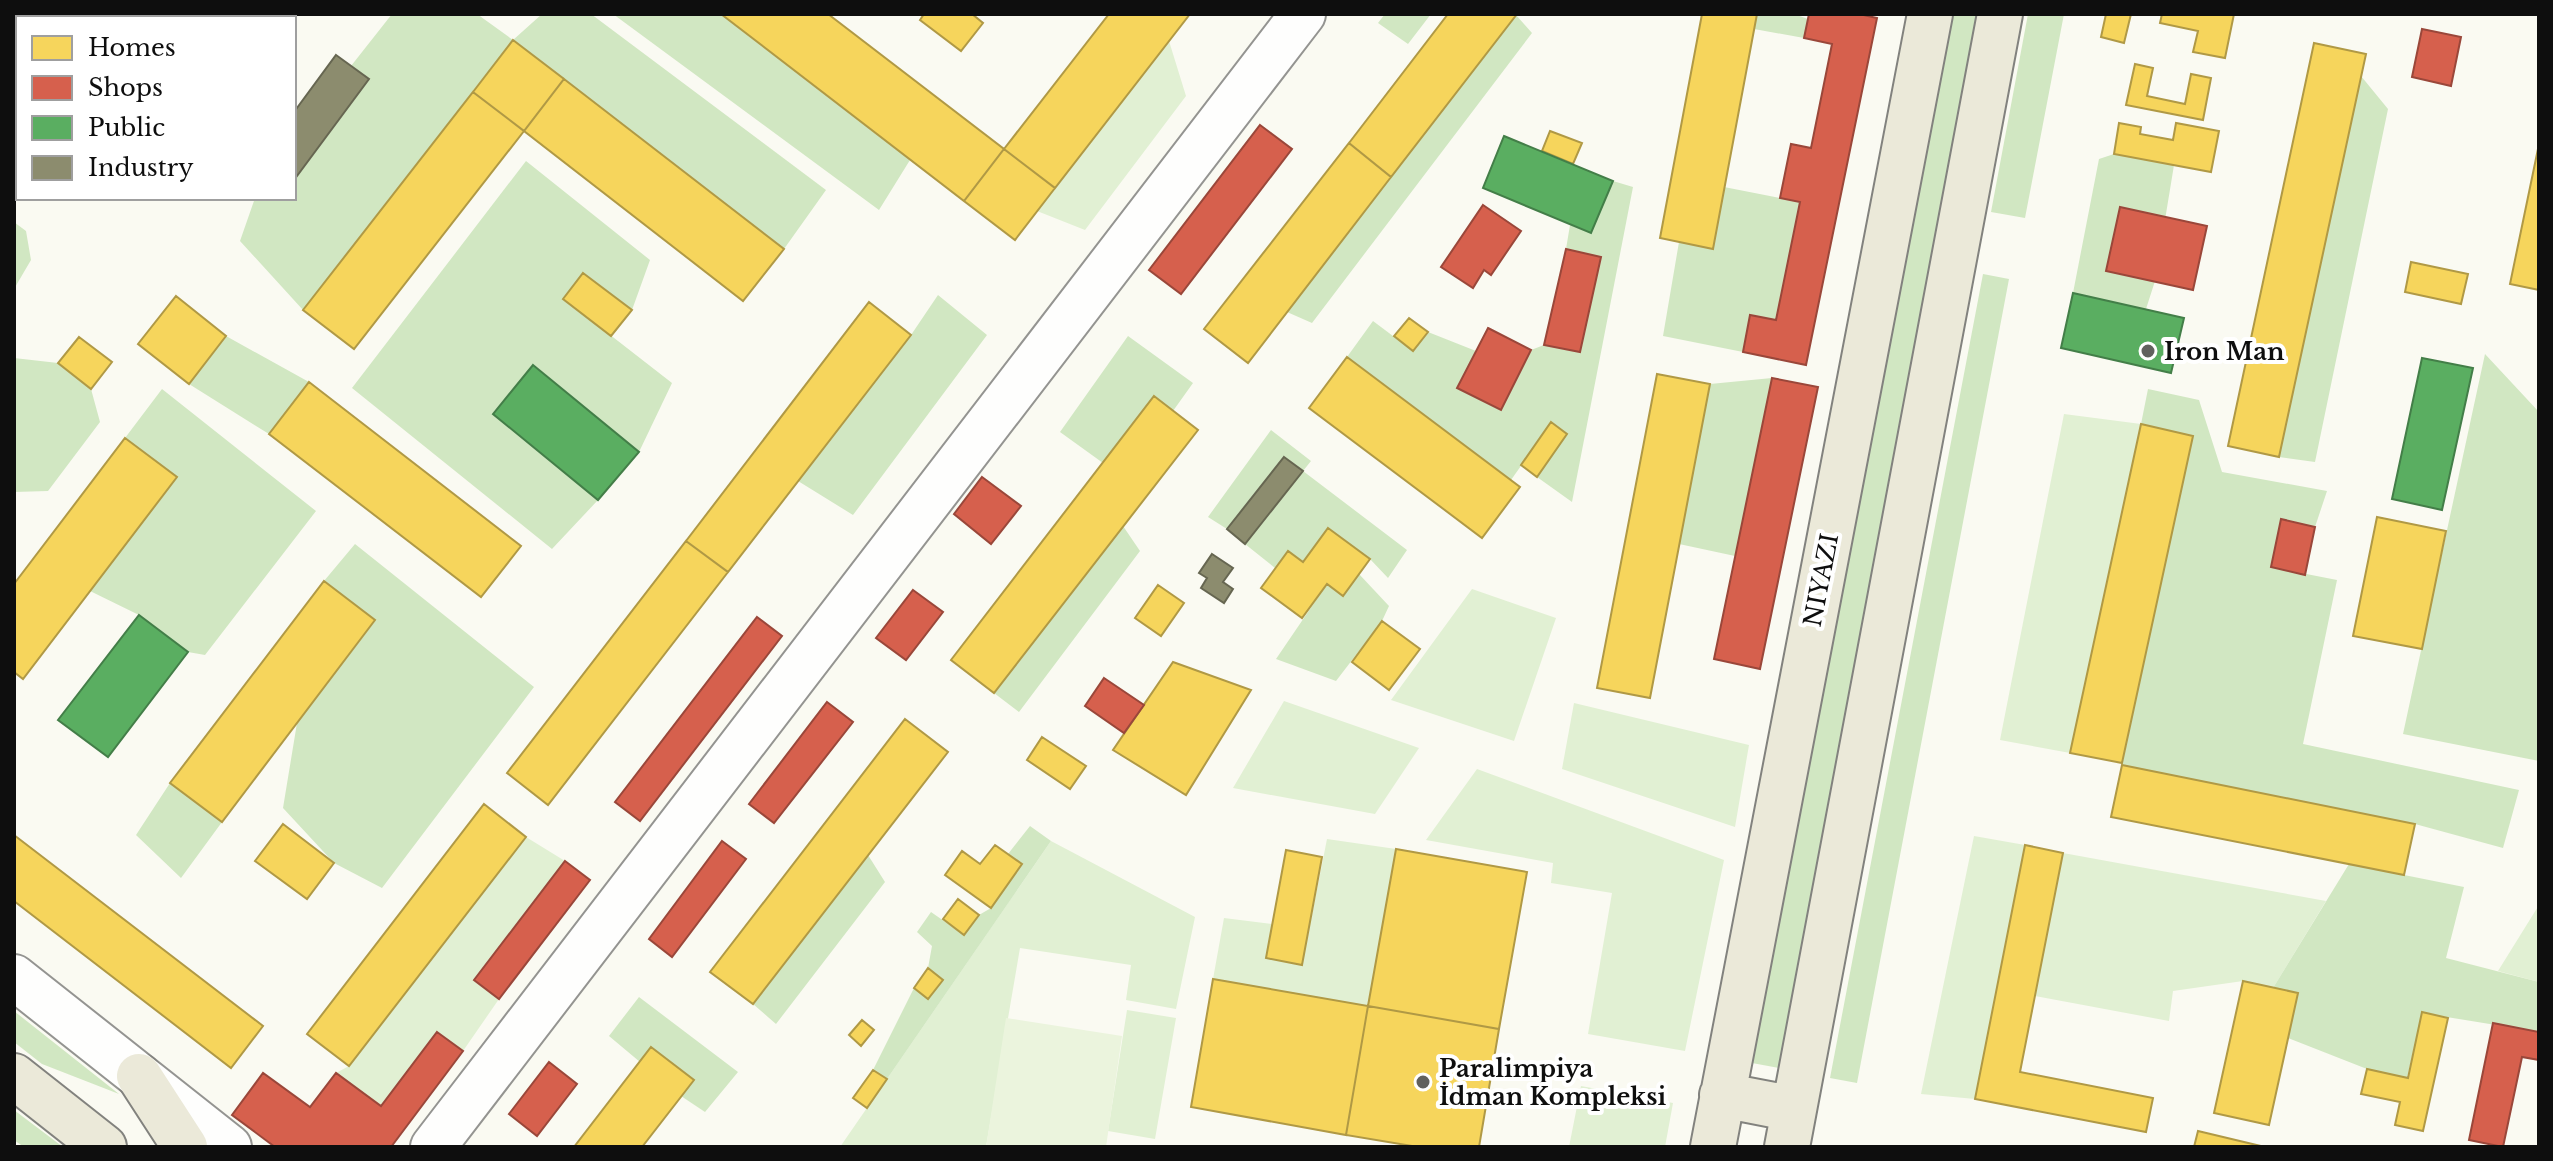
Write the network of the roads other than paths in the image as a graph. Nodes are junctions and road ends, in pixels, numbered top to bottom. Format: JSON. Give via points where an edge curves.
{"nodes":[{"id":1,"x":1303,"y":14,"type":"edge"},
{"id":2,"x":1930,"y":14,"type":"edge"},
{"id":3,"x":2000,"y":14,"type":"edge"},
{"id":4,"x":14,"y":977,"type":"edge"},
{"id":5,"x":14,"y":1076,"type":"edge"},
{"id":6,"x":139,"y":1076,"type":"junction"},
{"id":7,"x":1722,"y":1095,"type":"junction"},
{"id":8,"x":1790,"y":1128,"type":"edge"},
{"id":9,"x":104,"y":1147,"type":"edge"},
{"id":10,"x":185,"y":1147,"type":"edge"},
{"id":11,"x":229,"y":1147,"type":"edge"},
{"id":12,"x":433,"y":1147,"type":"edge"},
{"id":13,"x":1713,"y":1147,"type":"edge"}],
"edges":[{"from":1,"to":12,"type":"street"},
{"from":2,"to":7,"type":"main road","name":"NIYAZI"},
{"from":3,"to":8,"type":"main road"},
{"from":4,"to":6,"type":"street"},
{"from":5,"to":9,"type":"main road"},
{"from":6,"to":10,"type":"main road"},
{"from":6,"to":11,"type":"street"},
{"from":7,"to":8,"type":"main road"},
{"from":7,"to":13,"type":"main road","name":"NIYAZI"}]}
